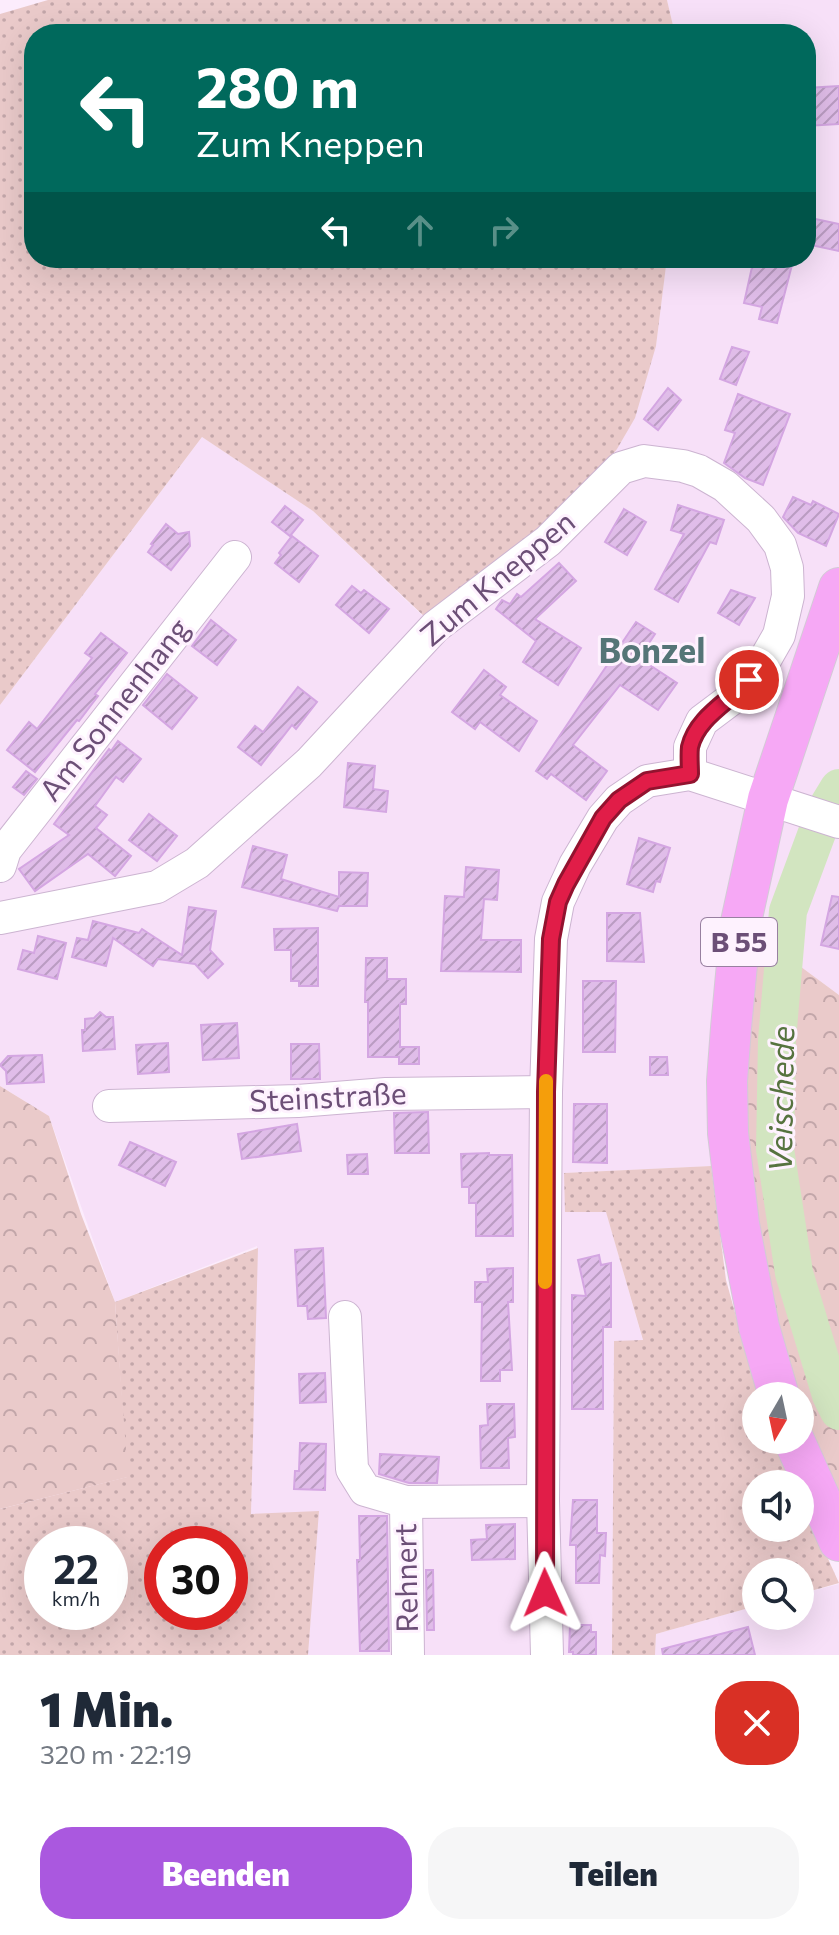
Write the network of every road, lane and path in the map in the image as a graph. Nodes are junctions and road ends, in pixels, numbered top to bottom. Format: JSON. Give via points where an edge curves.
{"nodes":[{"id":1,"x":235,"y":557,"type":"dead end"},
{"id":2,"x":839,"y":588,"type":"edge"},
{"id":3,"x":690,"y":774,"type":"junction"},
{"id":4,"x":768,"y":799,"type":"junction"},
{"id":5,"x":828,"y":818,"type":"edge"},
{"id":6,"x":0,"y":866,"type":"edge"},
{"id":7,"x":1,"y":910,"type":"edge"},
{"id":8,"x":546,"y":1092,"type":"junction"},
{"id":9,"x":109,"y":1106,"type":"dead end"},
{"id":10,"x":345,"y":1317,"type":"dead end"},
{"id":11,"x":775,"y":1382,"type":"edge"},
{"id":12,"x":800,"y":1454,"type":"edge"},
{"id":13,"x":543,"y":1501,"type":"junction"},
{"id":14,"x":406,"y":1502,"type":"junction"},
{"id":15,"x":839,"y":1541,"type":"edge"},
{"id":16,"x":408,"y":1655,"type":"edge"},
{"id":17,"x":547,"y":1655,"type":"edge"}],
"edges":[{"from":1,"to":6,"type":"street","name":"Am Sonnenhang","via":[[5,850]]},
{"from":2,"to":4,"type":"main road","number":"B 55"},
{"from":3,"to":4,"type":"street"},
{"from":3,"to":7,"type":"street","name":"Zum Kneppen","via":[[690,747],[702,721],[734,697],[779,635],[788,596],[787,568],[780,545],[761,519],[725,486],[691,468],[644,461],[621,468],[548,541],[435,627],[309,763],[197,863],[157,887]]},
{"from":3,"to":8,"type":"street","via":[[647,781],[619,800],[603,818],[558,902],[551,939]]},
{"from":4,"to":5,"type":"street"},
{"from":4,"to":11,"type":"main road","number":"B 55","via":[[741,922],[728,1133],[739,1224]]},
{"from":8,"to":9,"type":"street","name":"Steinstraße"},
{"from":8,"to":13,"type":"street"},
{"from":10,"to":14,"type":"street","via":[[352,1469],[365,1490]]},
{"from":12,"to":15,"type":"main road"},
{"from":13,"to":14,"type":"street"},
{"from":13,"to":17,"type":"street"},
{"from":14,"to":16,"type":"street","name":"Rehnert"}]}
